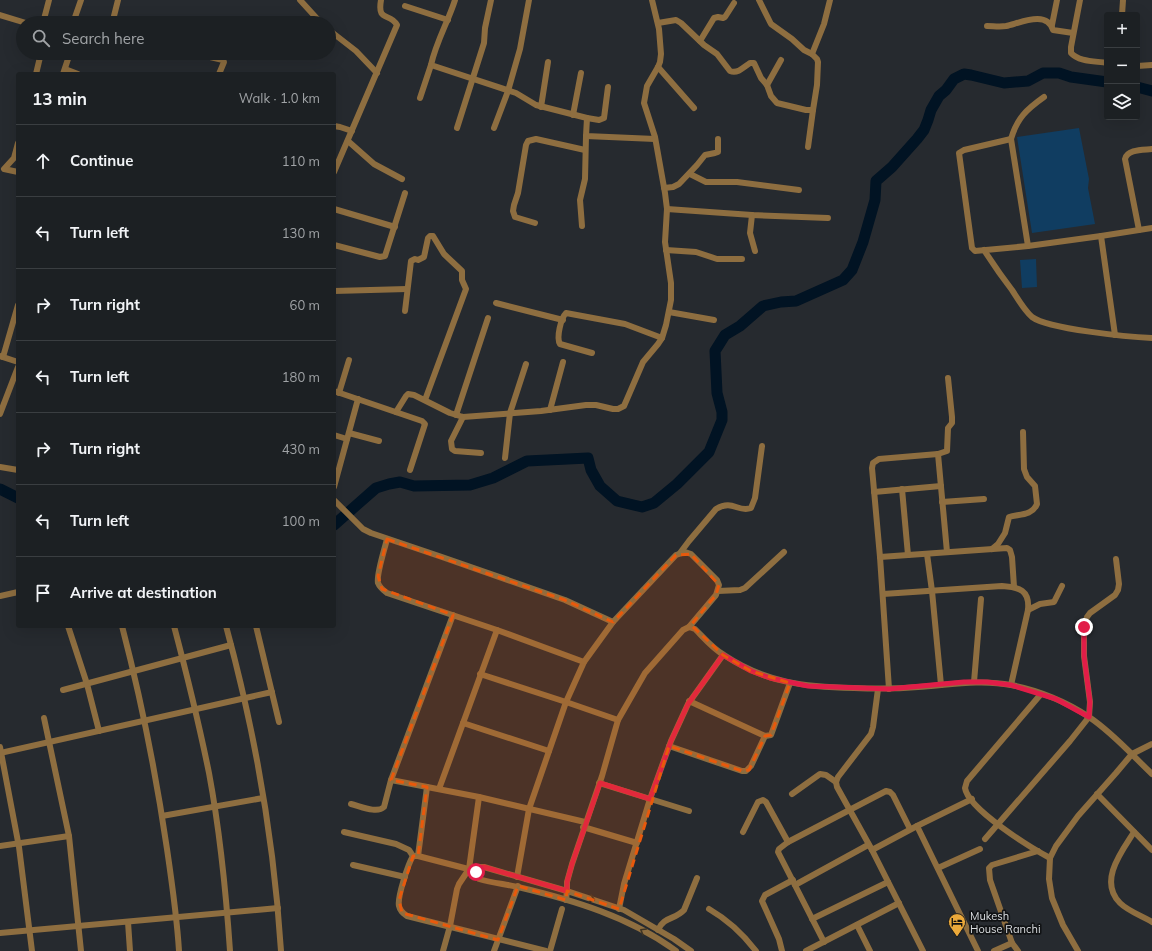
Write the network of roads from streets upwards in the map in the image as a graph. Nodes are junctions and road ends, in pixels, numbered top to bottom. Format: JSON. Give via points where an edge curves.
{"nodes":[{"id":1,"x":49,"y":0,"type":"edge"},
{"id":2,"x":81,"y":0,"type":"edge"},
{"id":3,"x":118,"y":0,"type":"edge"},
{"id":4,"x":300,"y":0,"type":"edge"},
{"id":5,"x":381,"y":0,"type":"edge"},
{"id":6,"x":455,"y":0,"type":"edge"},
{"id":7,"x":492,"y":0,"type":"edge"},
{"id":8,"x":529,"y":0,"type":"edge"},
{"id":9,"x":652,"y":0,"type":"edge"},
{"id":10,"x":759,"y":0,"type":"edge"},
{"id":11,"x":830,"y":0,"type":"edge"},
{"id":12,"x":1057,"y":0,"type":"edge"},
{"id":13,"x":1080,"y":0,"type":"edge"},
{"id":14,"x":1123,"y":0,"type":"edge"},
{"id":15,"x":734,"y":3,"type":"dead end"},
{"id":16,"x":405,"y":6,"type":"dead end"},
{"id":17,"x":1122,"y":12,"type":"edge"},
{"id":18,"x":44,"y":16,"type":"edge"},
{"id":19,"x":75,"y":16,"type":"edge"},
{"id":20,"x":114,"y":16,"type":"edge"},
{"id":21,"x":315,"y":16,"type":"edge"},
{"id":22,"x":0,"y":17,"type":"edge"},
{"id":23,"x":448,"y":20,"type":"junction"},
{"id":24,"x":16,"y":21,"type":"edge"},
{"id":25,"x":658,"y":24,"type":"junction"},
{"id":26,"x":1052,"y":25,"type":"junction"},
{"id":27,"x":987,"y":26,"type":"dead end"},
{"id":28,"x":1073,"y":33,"type":"junction"},
{"id":29,"x":336,"y":35,"type":"edge"},
{"id":30,"x":700,"y":41,"type":"junction"},
{"id":31,"x":812,"y":54,"type":"junction"},
{"id":32,"x":39,"y":60,"type":"edge"},
{"id":33,"x":68,"y":60,"type":"edge"},
{"id":34,"x":223,"y":60,"type":"edge"},
{"id":35,"x":781,"y":60,"type":"dead end"},
{"id":36,"x":548,"y":62,"type":"dead end"},
{"id":37,"x":1104,"y":62,"type":"edge"},
{"id":38,"x":1152,"y":64,"type":"edge"},
{"id":39,"x":431,"y":65,"type":"junction"},
{"id":40,"x":1140,"y":66,"type":"edge"},
{"id":41,"x":658,"y":67,"type":"junction"},
{"id":42,"x":36,"y":72,"type":"edge"},
{"id":43,"x":64,"y":72,"type":"edge"},
{"id":44,"x":220,"y":72,"type":"edge"},
{"id":45,"x":377,"y":73,"type":"junction"},
{"id":46,"x":581,"y":73,"type":"dead end"},
{"id":47,"x":473,"y":79,"type":"junction"},
{"id":48,"x":767,"y":85,"type":"junction"},
{"id":49,"x":608,"y":87,"type":"dead end"},
{"id":50,"x":508,"y":90,"type":"junction"},
{"id":51,"x":1044,"y":97,"type":"dead end"},
{"id":52,"x":420,"y":98,"type":"dead end"},
{"id":53,"x":541,"y":106,"type":"junction"},
{"id":54,"x":694,"y":108,"type":"dead end"},
{"id":55,"x":813,"y":110,"type":"junction"},
{"id":56,"x":573,"y":115,"type":"junction"},
{"id":57,"x":587,"y":118,"type":"junction"},
{"id":58,"x":336,"y":126,"type":"edge"},
{"id":59,"x":457,"y":128,"type":"dead end"},
{"id":60,"x":494,"y":128,"type":"dead end"},
{"id":61,"x":352,"y":130,"type":"junction"},
{"id":62,"x":586,"y":136,"type":"junction"},
{"id":63,"x":655,"y":139,"type":"junction"},
{"id":64,"x":718,"y":139,"type":"dead end"},
{"id":65,"x":1011,"y":139,"type":"junction"},
{"id":66,"x":348,"y":141,"type":"junction"},
{"id":67,"x":808,"y":147,"type":"dead end"},
{"id":68,"x":1152,"y":149,"type":"edge"},
{"id":69,"x":16,"y":150,"type":"edge"},
{"id":70,"x":585,"y":150,"type":"junction"},
{"id":71,"x":336,"y":168,"type":"edge"},
{"id":72,"x":4,"y":169,"type":"junction"},
{"id":73,"x":16,"y":172,"type":"edge"},
{"id":74,"x":690,"y":174,"type":"junction"},
{"id":75,"x":0,"y":175,"type":"edge"},
{"id":76,"x":402,"y":179,"type":"dead end"},
{"id":77,"x":664,"y":188,"type":"junction"},
{"id":78,"x":799,"y":190,"type":"dead end"},
{"id":79,"x":405,"y":194,"type":"dead end"},
{"id":80,"x":336,"y":209,"type":"edge"},
{"id":81,"x":667,"y":209,"type":"junction"},
{"id":82,"x":752,"y":216,"type":"junction"},
{"id":83,"x":828,"y":218,"type":"dead end"},
{"id":84,"x":535,"y":222,"type":"dead end"},
{"id":85,"x":582,"y":226,"type":"dead end"},
{"id":86,"x":395,"y":227,"type":"junction"},
{"id":87,"x":1152,"y":228,"type":"edge"},
{"id":88,"x":1139,"y":230,"type":"junction"},
{"id":89,"x":1101,"y":236,"type":"junction"},
{"id":90,"x":336,"y":246,"type":"edge"},
{"id":91,"x":1028,"y":246,"type":"junction"},
{"id":92,"x":666,"y":250,"type":"junction"},
{"id":93,"x":984,"y":250,"type":"junction"},
{"id":94,"x":755,"y":251,"type":"dead end"},
{"id":95,"x":742,"y":259,"type":"dead end"},
{"id":96,"x":407,"y":289,"type":"junction"},
{"id":97,"x":336,"y":291,"type":"edge"},
{"id":98,"x":496,"y":303,"type":"dead end"},
{"id":99,"x":16,"y":311,"type":"edge"},
{"id":100,"x":405,"y":311,"type":"dead end"},
{"id":101,"x":668,"y":312,"type":"junction"},
{"id":102,"x":488,"y":318,"type":"dead end"},
{"id":103,"x":563,"y":320,"type":"junction"},
{"id":104,"x":714,"y":320,"type":"dead end"},
{"id":105,"x":1115,"y":335,"type":"junction"},
{"id":106,"x":662,"y":338,"type":"junction"},
{"id":107,"x":1152,"y":338,"type":"edge"},
{"id":108,"x":592,"y":352,"type":"dead end"},
{"id":109,"x":1,"y":356,"type":"edge"},
{"id":110,"x":349,"y":360,"type":"dead end"},
{"id":111,"x":16,"y":361,"type":"edge"},
{"id":112,"x":562,"y":362,"type":"dead end"},
{"id":113,"x":526,"y":364,"type":"dead end"},
{"id":114,"x":16,"y":372,"type":"edge"},
{"id":115,"x":948,"y":378,"type":"dead end"},
{"id":116,"x":337,"y":392,"type":"edge"},
{"id":117,"x":358,"y":399,"type":"junction"},
{"id":118,"x":425,"y":400,"type":"junction"},
{"id":119,"x":550,"y":410,"type":"junction"},
{"id":120,"x":396,"y":412,"type":"junction"},
{"id":121,"x":510,"y":413,"type":"junction"},
{"id":122,"x":0,"y":414,"type":"edge"},
{"id":123,"x":456,"y":415,"type":"junction"},
{"id":124,"x":463,"y":417,"type":"junction"},
{"id":125,"x":1023,"y":432,"type":"dead end"},
{"id":126,"x":336,"y":435,"type":"edge"},
{"id":127,"x":348,"y":436,"type":"junction"},
{"id":128,"x":379,"y":442,"type":"dead end"},
{"id":129,"x":762,"y":446,"type":"dead end"},
{"id":130,"x":481,"y":452,"type":"dead end"},
{"id":131,"x":938,"y":454,"type":"junction"},
{"id":132,"x":505,"y":458,"type":"dead end"},
{"id":133,"x":0,"y":468,"type":"edge"},
{"id":134,"x":16,"y":470,"type":"edge"},
{"id":135,"x":410,"y":470,"type":"dead end"},
{"id":136,"x":336,"y":480,"type":"edge"},
{"id":137,"x":941,"y":486,"type":"junction"},
{"id":138,"x":902,"y":490,"type":"junction"},
{"id":139,"x":874,"y":492,"type":"junction"},
{"id":140,"x":984,"y":499,"type":"dead end"},
{"id":141,"x":336,"y":502,"type":"edge"},
{"id":142,"x":942,"y":502,"type":"junction"},
{"id":143,"x":387,"y":539,"type":"junction"},
{"id":144,"x":992,"y":549,"type":"junction"},
{"id":145,"x":784,"y":552,"type":"dead end"},
{"id":146,"x":947,"y":552,"type":"junction"},
{"id":147,"x":680,"y":553,"type":"junction"},
{"id":148,"x":927,"y":554,"type":"junction"},
{"id":149,"x":908,"y":556,"type":"junction"},
{"id":150,"x":880,"y":557,"type":"junction"},
{"id":151,"x":1116,"y":559,"type":"dead end"},
{"id":152,"x":1062,"y":586,"type":"dead end"},
{"id":153,"x":1014,"y":587,"type":"junction"},
{"id":154,"x":718,"y":591,"type":"junction"},
{"id":155,"x":932,"y":591,"type":"junction"},
{"id":156,"x":16,"y":592,"type":"edge"},
{"id":157,"x":883,"y":594,"type":"junction"},
{"id":158,"x":0,"y":596,"type":"edge"},
{"id":159,"x":981,"y":599,"type":"dead end"},
{"id":160,"x":1028,"y":610,"type":"junction"},
{"id":161,"x":452,"y":615,"type":"junction"},
{"id":162,"x":613,"y":622,"type":"junction"},
{"id":163,"x":689,"y":627,"type":"junction"},
{"id":164,"x":69,"y":628,"type":"edge"},
{"id":165,"x":123,"y":628,"type":"edge"},
{"id":166,"x":174,"y":628,"type":"edge"},
{"id":167,"x":227,"y":628,"type":"edge"},
{"id":168,"x":256,"y":628,"type":"edge"},
{"id":169,"x":497,"y":630,"type":"junction"},
{"id":170,"x":231,"y":645,"type":"junction"},
{"id":171,"x":723,"y":655,"type":"junction"},
{"id":172,"x":182,"y":658,"type":"junction"},
{"id":173,"x":584,"y":662,"type":"junction"},
{"id":174,"x":134,"y":671,"type":"junction"},
{"id":175,"x":480,"y":674,"type":"junction"},
{"id":176,"x":974,"y":682,"type":"junction"},
{"id":177,"x":790,"y":683,"type":"junction"},
{"id":178,"x":86,"y":684,"type":"junction"},
{"id":179,"x":941,"y":684,"type":"junction"},
{"id":180,"x":1011,"y":685,"type":"junction"},
{"id":181,"x":878,"y":689,"type":"junction"},
{"id":182,"x":889,"y":689,"type":"junction"},
{"id":183,"x":63,"y":690,"type":"dead end"},
{"id":184,"x":272,"y":692,"type":"junction"},
{"id":185,"x":1042,"y":694,"type":"junction"},
{"id":186,"x":244,"y":698,"type":"junction"},
{"id":187,"x":566,"y":702,"type":"junction"},
{"id":188,"x":690,"y":702,"type":"junction"},
{"id":189,"x":195,"y":709,"type":"junction"},
{"id":190,"x":1089,"y":717,"type":"junction"},
{"id":191,"x":44,"y":718,"type":"dead end"},
{"id":192,"x":145,"y":720,"type":"junction"},
{"id":193,"x":618,"y":720,"type":"junction"},
{"id":194,"x":279,"y":722,"type":"dead end"},
{"id":195,"x":463,"y":723,"type":"junction"},
{"id":196,"x":99,"y":731,"type":"junction"},
{"id":197,"x":765,"y":736,"type":"junction"},
{"id":198,"x":49,"y":742,"type":"junction"},
{"id":199,"x":1152,"y":744,"type":"edge"},
{"id":200,"x":669,"y":746,"type":"junction"},
{"id":201,"x":0,"y":751,"type":"edge"},
{"id":202,"x":549,"y":751,"type":"junction"},
{"id":203,"x":1132,"y":754,"type":"junction"},
{"id":204,"x":1152,"y":774,"type":"edge"},
{"id":205,"x":391,"y":780,"type":"junction"},
{"id":206,"x":836,"y":782,"type":"junction"},
{"id":207,"x":600,"y":783,"type":"junction"},
{"id":208,"x":427,"y":787,"type":"junction"},
{"id":209,"x":439,"y":789,"type":"junction"},
{"id":210,"x":792,"y":794,"type":"dead end"},
{"id":211,"x":1097,"y":794,"type":"junction"},
{"id":212,"x":479,"y":797,"type":"junction"},
{"id":213,"x":263,"y":798,"type":"junction"},
{"id":214,"x":650,"y":799,"type":"junction"},
{"id":215,"x":972,"y":799,"type":"junction"},
{"id":216,"x":351,"y":804,"type":"dead end"},
{"id":217,"x":214,"y":806,"type":"junction"},
{"id":218,"x":529,"y":809,"type":"junction"},
{"id":219,"x":849,"y":809,"type":"junction"},
{"id":220,"x":689,"y":811,"type":"dead end"},
{"id":221,"x":162,"y":816,"type":"junction"},
{"id":222,"x":998,"y":824,"type":"junction"},
{"id":223,"x":584,"y":825,"type":"junction"},
{"id":224,"x":917,"y":826,"type":"junction"},
{"id":225,"x":910,"y":829,"type":"junction"},
{"id":226,"x":344,"y":832,"type":"dead end"},
{"id":227,"x":743,"y":832,"type":"dead end"},
{"id":228,"x":1134,"y":832,"type":"junction"},
{"id":229,"x":69,"y":836,"type":"junction"},
{"id":230,"x":985,"y":839,"type":"dead end"},
{"id":231,"x":788,"y":842,"type":"junction"},
{"id":232,"x":18,"y":843,"type":"junction"},
{"id":233,"x":637,"y":843,"type":"junction"},
{"id":234,"x":0,"y":846,"type":"edge"},
{"id":235,"x":870,"y":847,"type":"junction"},
{"id":236,"x":980,"y":849,"type":"dead end"},
{"id":237,"x":1152,"y":850,"type":"edge"},
{"id":238,"x":1038,"y":852,"type":"junction"},
{"id":239,"x":416,"y":856,"type":"junction"},
{"id":240,"x":1050,"y":858,"type":"junction"},
{"id":241,"x":353,"y":865,"type":"dead end"},
{"id":242,"x":938,"y":868,"type":"junction"},
{"id":243,"x":469,"y":869,"type":"junction"},
{"id":244,"x":476,"y":871,"type":"junction"},
{"id":245,"x":516,"y":877,"type":"junction"},
{"id":246,"x":405,"y":878,"type":"junction"},
{"id":247,"x":697,"y":878,"type":"dead end"},
{"id":248,"x":794,"y":882,"type":"junction"},
{"id":249,"x":888,"y":882,"type":"junction"},
{"id":250,"x":518,"y":886,"type":"junction"},
{"id":251,"x":567,"y":891,"type":"junction"},
{"id":252,"x":566,"y":900,"type":"junction"},
{"id":253,"x":899,"y":903,"type":"junction"},
{"id":254,"x":278,"y":908,"type":"junction"},
{"id":255,"x":619,"y":908,"type":"junction"},
{"id":256,"x":562,"y":909,"type":"dead end"},
{"id":257,"x":709,"y":909,"type":"dead end"},
{"id":258,"x":227,"y":913,"type":"junction"},
{"id":259,"x":177,"y":918,"type":"junction"},
{"id":260,"x":812,"y":919,"type":"junction"},
{"id":261,"x":128,"y":922,"type":"junction"},
{"id":262,"x":1152,"y":922,"type":"edge"},
{"id":263,"x":857,"y":925,"type":"junction"},
{"id":264,"x":79,"y":926,"type":"junction"},
{"id":265,"x":450,"y":926,"type":"junction"},
{"id":266,"x":30,"y":930,"type":"junction"},
{"id":267,"x":658,"y":930,"type":"junction"},
{"id":268,"x":0,"y":933,"type":"edge"},
{"id":269,"x":498,"y":940,"type":"junction"},
{"id":270,"x":824,"y":942,"type":"junction"},
{"id":271,"x":1012,"y":943,"type":"junction"},
{"id":272,"x":814,"y":949,"type":"edge"},
{"id":273,"x":32,"y":951,"type":"edge"},
{"id":274,"x":81,"y":951,"type":"edge"},
{"id":275,"x":130,"y":951,"type":"edge"},
{"id":276,"x":179,"y":951,"type":"edge"},
{"id":277,"x":230,"y":951,"type":"edge"},
{"id":278,"x":281,"y":951,"type":"edge"},
{"id":279,"x":443,"y":951,"type":"edge"},
{"id":280,"x":494,"y":951,"type":"edge"},
{"id":281,"x":546,"y":951,"type":"edge"},
{"id":282,"x":550,"y":951,"type":"edge"},
{"id":283,"x":676,"y":951,"type":"edge"},
{"id":284,"x":691,"y":951,"type":"edge"},
{"id":285,"x":756,"y":951,"type":"edge"},
{"id":286,"x":782,"y":951,"type":"edge"},
{"id":287,"x":806,"y":951,"type":"edge"},
{"id":288,"x":870,"y":951,"type":"edge"},
{"id":289,"x":923,"y":951,"type":"edge"},
{"id":290,"x":978,"y":951,"type":"edge"},
{"id":291,"x":994,"y":951,"type":"edge"},
{"id":292,"x":1018,"y":951,"type":"edge"},
{"id":293,"x":1078,"y":951,"type":"edge"}],
"edges":[{"from":1,"to":18,"type":"street"},
{"from":2,"to":19,"type":"street"},
{"from":3,"to":20,"type":"street"},
{"from":4,"to":21,"type":"street"},
{"from":5,"to":45,"type":"street","via":[[381,13],[398,25]]},
{"from":6,"to":23,"type":"street"},
{"from":7,"to":47,"type":"street","via":[[484,44]]},
{"from":8,"to":50,"type":"street","via":[[520,49]]},
{"from":9,"to":25,"type":"street"},
{"from":10,"to":31,"type":"street","via":[[772,24]]},
{"from":11,"to":31,"type":"street"},
{"from":12,"to":26,"type":"street"},
{"from":13,"to":28,"type":"street"},
{"from":14,"to":17,"type":"street"},
{"from":15,"to":30,"type":"street","via":[[725,17],[714,18]]},
{"from":16,"to":23,"type":"street"},
{"from":22,"to":24,"type":"street"},
{"from":23,"to":39,"type":"street"},
{"from":25,"to":30,"type":"street","via":[[678,21]]},
{"from":25,"to":41,"type":"street","via":[[661,54]]},
{"from":26,"to":27,"type":"street","via":[[1040,19],[1004,26]]},
{"from":26,"to":28,"type":"street","via":[[1053,30]]},
{"from":28,"to":37,"type":"street","via":[[1072,55]]},
{"from":29,"to":45,"type":"street","via":[[356,51]]},
{"from":30,"to":48,"type":"street","via":[[717,54],[730,71],[738,71],[754,63]]},
{"from":31,"to":55,"type":"street","via":[[818,62]]},
{"from":32,"to":42,"type":"street"},
{"from":33,"to":43,"type":"street"},
{"from":34,"to":44,"type":"street"},
{"from":35,"to":48,"type":"street"},
{"from":36,"to":53,"type":"street"},
{"from":38,"to":40,"type":"street"},
{"from":39,"to":47,"type":"street"},
{"from":39,"to":52,"type":"street"},
{"from":41,"to":54,"type":"street"},
{"from":41,"to":63,"type":"street","via":[[647,86],[644,103]]},
{"from":45,"to":61,"type":"street"},
{"from":46,"to":56,"type":"street"},
{"from":47,"to":50,"type":"street"},
{"from":47,"to":59,"type":"street"},
{"from":48,"to":55,"type":"street","via":[[777,103]]},
{"from":49,"to":57,"type":"street","via":[[604,118]]},
{"from":50,"to":53,"type":"street"},
{"from":50,"to":60,"type":"street"},
{"from":51,"to":65,"type":"street","via":[[1022,115]]},
{"from":53,"to":56,"type":"street"},
{"from":55,"to":67,"type":"street"},
{"from":56,"to":57,"type":"street"},
{"from":57,"to":62,"type":"street"},
{"from":58,"to":61,"type":"street"},
{"from":61,"to":66,"type":"street"},
{"from":62,"to":63,"type":"street"},
{"from":62,"to":70,"type":"street"},
{"from":63,"to":77,"type":"street"},
{"from":64,"to":74,"type":"street","via":[[718,152],[705,155]]},
{"from":65,"to":91,"type":"street"},
{"from":65,"to":93,"type":"street","via":[[959,153],[972,248],[975,251]]},
{"from":66,"to":71,"type":"street"},
{"from":66,"to":76,"type":"street","via":[[374,164]]},
{"from":68,"to":88,"type":"street","via":[[1128,153],[1124,159]]},
{"from":69,"to":72,"type":"street","via":[[14,158]]},
{"from":70,"to":84,"type":"street","via":[[536,139],[528,141],[513,211],[515,217]]},
{"from":70,"to":85,"type":"street","via":[[585,184],[580,200]]},
{"from":72,"to":73,"type":"street"},
{"from":72,"to":75,"type":"street"},
{"from":74,"to":77,"type":"street","via":[[677,186]]},
{"from":74,"to":78,"type":"street","via":[[706,182],[737,182]]},
{"from":77,"to":81,"type":"street"},
{"from":79,"to":86,"type":"street"},
{"from":80,"to":86,"type":"street"},
{"from":81,"to":82,"type":"street"},
{"from":81,"to":92,"type":"street"},
{"from":82,"to":83,"type":"street"},
{"from":82,"to":94,"type":"street","via":[[750,233]]},
{"from":86,"to":90,"type":"street","via":[[384,256]]},
{"from":87,"to":88,"type":"street"},
{"from":88,"to":89,"type":"street"},
{"from":89,"to":91,"type":"street"},
{"from":89,"to":105,"type":"street"},
{"from":91,"to":93,"type":"street"},
{"from":92,"to":95,"type":"street","via":[[696,252],[717,259]]},
{"from":92,"to":101,"type":"street","via":[[671,292]]},
{"from":93,"to":105,"type":"street","via":[[1021,304],[1036,319],[1059,326]]},
{"from":96,"to":97,"type":"street"},
{"from":96,"to":100,"type":"street"},
{"from":96,"to":118,"type":"street","via":[[411,261],[424,257],[430,236],[433,236],[444,254],[462,271],[466,289]]},
{"from":98,"to":103,"type":"street"},
{"from":99,"to":109,"type":"street"},
{"from":101,"to":104,"type":"street"},
{"from":101,"to":106,"type":"street"},
{"from":102,"to":123,"type":"street"},
{"from":103,"to":106,"type":"street","via":[[564,314],[568,312],[631,325]]},
{"from":103,"to":108,"type":"street","via":[[558,339],[560,344]]},
{"from":105,"to":107,"type":"street"},
{"from":106,"to":119,"type":"street","via":[[643,362],[624,406],[612,409],[591,405]]},
{"from":109,"to":111,"type":"street"},
{"from":110,"to":116,"type":"street"},
{"from":112,"to":119,"type":"street"},
{"from":113,"to":121,"type":"street"},
{"from":114,"to":122,"type":"street"},
{"from":115,"to":131,"type":"street","via":[[952,423],[948,428],[947,450]]},
{"from":116,"to":117,"type":"street"},
{"from":117,"to":120,"type":"street"},
{"from":117,"to":127,"type":"street"},
{"from":118,"to":120,"type":"street","via":[[408,394]]},
{"from":118,"to":123,"type":"street"},
{"from":119,"to":121,"type":"street"},
{"from":120,"to":135,"type":"street","via":[[425,424]]},
{"from":121,"to":124,"type":"street"},
{"from":121,"to":132,"type":"street"},
{"from":123,"to":124,"type":"street"},
{"from":124,"to":130,"type":"street","via":[[451,441],[452,449]]},
{"from":125,"to":144,"type":"street","via":[[1024,469],[1033,483],[1037,504],[1030,512],[1009,517],[1005,532]]},
{"from":126,"to":127,"type":"street"},
{"from":127,"to":128,"type":"street"},
{"from":127,"to":136,"type":"street"},
{"from":129,"to":147,"type":"street","via":[[755,498],[751,508],[743,509],[729,504],[716,509]]},
{"from":131,"to":137,"type":"street"},
{"from":131,"to":139,"type":"street","via":[[879,459],[873,463],[872,468]]},
{"from":133,"to":134,"type":"street"},
{"from":137,"to":138,"type":"street"},
{"from":137,"to":142,"type":"street"},
{"from":138,"to":139,"type":"street"},
{"from":138,"to":149,"type":"street"},
{"from":139,"to":150,"type":"street"},
{"from":140,"to":142,"type":"street"},
{"from":141,"to":143,"type":"street","via":[[363,528]]},
{"from":142,"to":146,"type":"street"},
{"from":143,"to":161,"type":"street","via":[[378,576],[378,583],[382,589],[387,593]]},
{"from":143,"to":162,"type":"street","via":[[565,600]]},
{"from":144,"to":146,"type":"street"},
{"from":144,"to":153,"type":"street","via":[[1010,550]]},
{"from":145,"to":154,"type":"street","via":[[745,588]]},
{"from":146,"to":148,"type":"street"},
{"from":147,"to":154,"type":"street","via":[[691,554],[717,580]]},
{"from":147,"to":162,"type":"street"},
{"from":148,"to":149,"type":"street"},
{"from":148,"to":155,"type":"street"},
{"from":149,"to":150,"type":"street"},
{"from":150,"to":157,"type":"street"},
{"from":151,"to":190,"type":"street","via":[[1118,590],[1090,613],[1084,627]]},
{"from":152,"to":160,"type":"street","via":[[1054,602],[1040,604]]},
{"from":153,"to":155,"type":"street"},
{"from":153,"to":160,"type":"street","via":[[1027,596]]},
{"from":154,"to":163,"type":"street"},
{"from":155,"to":157,"type":"street"},
{"from":155,"to":179,"type":"street"},
{"from":156,"to":158,"type":"street"},
{"from":157,"to":182,"type":"street"},
{"from":159,"to":176,"type":"street"},
{"from":160,"to":180,"type":"street"},
{"from":161,"to":169,"type":"street"},
{"from":161,"to":205,"type":"street"},
{"from":162,"to":173,"type":"street"},
{"from":163,"to":171,"type":"street","via":[[695,629]]},
{"from":163,"to":193,"type":"street","via":[[683,630],[645,673]]},
{"from":164,"to":178,"type":"street"},
{"from":165,"to":174,"type":"street"},
{"from":166,"to":172,"type":"street"},
{"from":167,"to":170,"type":"street"},
{"from":168,"to":184,"type":"street"},
{"from":169,"to":173,"type":"street"},
{"from":169,"to":175,"type":"street"},
{"from":170,"to":172,"type":"street"},
{"from":170,"to":186,"type":"street"},
{"from":171,"to":177,"type":"street","via":[[751,671]]},
{"from":171,"to":188,"type":"street"},
{"from":172,"to":174,"type":"street"},
{"from":172,"to":189,"type":"street"},
{"from":173,"to":187,"type":"street"},
{"from":174,"to":178,"type":"street"},
{"from":174,"to":192,"type":"street"},
{"from":175,"to":187,"type":"street"},
{"from":175,"to":195,"type":"street"},
{"from":176,"to":179,"type":"street"},
{"from":176,"to":180,"type":"street"},
{"from":177,"to":181,"type":"street","via":[[822,688]]},
{"from":177,"to":197,"type":"street","via":[[771,735]]},
{"from":178,"to":183,"type":"street"},
{"from":178,"to":196,"type":"street"},
{"from":179,"to":182,"type":"street"},
{"from":180,"to":185,"type":"street"},
{"from":181,"to":182,"type":"street"},
{"from":181,"to":206,"type":"street","via":[[871,734]]},
{"from":184,"to":186,"type":"street"},
{"from":184,"to":194,"type":"street"},
{"from":185,"to":190,"type":"street","via":[[1067,704]]},
{"from":185,"to":215,"type":"street","via":[[967,781],[965,790]]},
{"from":186,"to":189,"type":"street"},
{"from":186,"to":213,"type":"street"},
{"from":187,"to":193,"type":"street"},
{"from":187,"to":202,"type":"street"},
{"from":188,"to":197,"type":"street"},
{"from":188,"to":200,"type":"street"},
{"from":189,"to":192,"type":"street"},
{"from":189,"to":217,"type":"street"},
{"from":190,"to":203,"type":"street"},
{"from":190,"to":222,"type":"street"},
{"from":191,"to":198,"type":"street"},
{"from":192,"to":196,"type":"street"},
{"from":192,"to":221,"type":"street"},
{"from":193,"to":207,"type":"street"},
{"from":195,"to":202,"type":"street"},
{"from":195,"to":209,"type":"street"},
{"from":196,"to":198,"type":"street"},
{"from":197,"to":200,"type":"street","via":[[751,766],[746,771]]},
{"from":198,"to":201,"type":"street"},
{"from":198,"to":229,"type":"street"},
{"from":199,"to":203,"type":"street"},
{"from":200,"to":214,"type":"street"},
{"from":201,"to":232,"type":"street"},
{"from":202,"to":218,"type":"street"},
{"from":203,"to":204,"type":"street"},
{"from":203,"to":211,"type":"street"},
{"from":205,"to":208,"type":"street"},
{"from":205,"to":216,"type":"street","via":[[383,808],[376,810]]},
{"from":206,"to":210,"type":"street","via":[[826,774],[820,774]]},
{"from":206,"to":219,"type":"street"},
{"from":207,"to":214,"type":"street"},
{"from":207,"to":223,"type":"street"},
{"from":208,"to":209,"type":"street"},
{"from":208,"to":239,"type":"street"},
{"from":209,"to":212,"type":"street"},
{"from":211,"to":228,"type":"street"},
{"from":211,"to":240,"type":"street","via":[[1071,825]]},
{"from":212,"to":218,"type":"street"},
{"from":212,"to":243,"type":"street"},
{"from":213,"to":217,"type":"street"},
{"from":213,"to":254,"type":"street"},
{"from":214,"to":220,"type":"street"},
{"from":214,"to":233,"type":"street"},
{"from":215,"to":222,"type":"street"},
{"from":215,"to":224,"type":"street"},
{"from":217,"to":221,"type":"street"},
{"from":217,"to":258,"type":"street"},
{"from":218,"to":223,"type":"street"},
{"from":218,"to":245,"type":"street"},
{"from":219,"to":225,"type":"street","via":[[881,792],[890,792]]},
{"from":219,"to":231,"type":"street"},
{"from":219,"to":235,"type":"street"},
{"from":221,"to":259,"type":"street"},
{"from":222,"to":230,"type":"street"},
{"from":222,"to":238,"type":"street"},
{"from":223,"to":233,"type":"street"},
{"from":223,"to":251,"type":"street","via":[[567,882]]},
{"from":224,"to":225,"type":"street"},
{"from":224,"to":242,"type":"street"},
{"from":225,"to":235,"type":"street"},
{"from":226,"to":239,"type":"street","via":[[396,844]]},
{"from":227,"to":231,"type":"street","via":[[758,802],[763,800]]},
{"from":228,"to":237,"type":"street"},
{"from":228,"to":262,"type":"street","via":[[1116,860],[1112,886],[1114,894],[1123,906]]},
{"from":229,"to":232,"type":"street"},
{"from":229,"to":264,"type":"street"},
{"from":231,"to":248,"type":"street","via":[[780,847],[778,852]]},
{"from":232,"to":234,"type":"street"},
{"from":232,"to":266,"type":"street"},
{"from":233,"to":255,"type":"street"},
{"from":235,"to":248,"type":"street"},
{"from":235,"to":249,"type":"street"},
{"from":236,"to":242,"type":"street"},
{"from":238,"to":240,"type":"street"},
{"from":238,"to":271,"type":"street","via":[[989,868],[990,880]]},
{"from":239,"to":243,"type":"street"},
{"from":239,"to":246,"type":"street","via":[[408,866]]},
{"from":240,"to":293,"type":"street","via":[[1049,879],[1052,898],[1063,925]]},
{"from":241,"to":246,"type":"street"},
{"from":242,"to":290,"type":"street"},
{"from":243,"to":244,"type":"street"},
{"from":243,"to":265,"type":"street","via":[[457,889]]},
{"from":244,"to":245,"type":"street","via":[[479,867],[484,867]]},
{"from":244,"to":250,"type":"street","via":[[479,879]]},
{"from":245,"to":251,"type":"street"},
{"from":246,"to":265,"type":"street","via":[[399,900],[402,913]]},
{"from":247,"to":267,"type":"street","via":[[684,910],[661,924]]},
{"from":248,"to":260,"type":"street"},
{"from":248,"to":286,"type":"street","via":[[765,895],[762,901]]},
{"from":249,"to":253,"type":"street"},
{"from":249,"to":260,"type":"street"},
{"from":250,"to":252,"type":"street"},
{"from":250,"to":269,"type":"street"},
{"from":251,"to":252,"type":"street"},
{"from":251,"to":255,"type":"street","one_way":true},
{"from":283,"to":252,"type":"street","one_way":true,"via":[[620,918]]},
{"from":253,"to":263,"type":"street"},
{"from":253,"to":289,"type":"street"},
{"from":254,"to":258,"type":"street"},
{"from":254,"to":278,"type":"street"},
{"from":255,"to":267,"type":"street"},
{"from":256,"to":282,"type":"street"},
{"from":257,"to":285,"type":"street","via":[[738,930]]},
{"from":258,"to":259,"type":"street"},
{"from":258,"to":277,"type":"street"},
{"from":259,"to":261,"type":"street"},
{"from":259,"to":276,"type":"street"},
{"from":260,"to":270,"type":"street"},
{"from":261,"to":264,"type":"street"},
{"from":261,"to":275,"type":"street"},
{"from":263,"to":270,"type":"street"},
{"from":263,"to":288,"type":"street"},
{"from":264,"to":266,"type":"street"},
{"from":264,"to":274,"type":"street"},
{"from":265,"to":269,"type":"street"},
{"from":265,"to":279,"type":"street"},
{"from":266,"to":268,"type":"street"},
{"from":266,"to":273,"type":"street"},
{"from":267,"to":284,"type":"street"},
{"from":269,"to":280,"type":"street"},
{"from":269,"to":281,"type":"street"},
{"from":270,"to":272,"type":"street"},
{"from":271,"to":291,"type":"street"},
{"from":271,"to":292,"type":"street"},
{"from":272,"to":287,"type":"street"}]}
